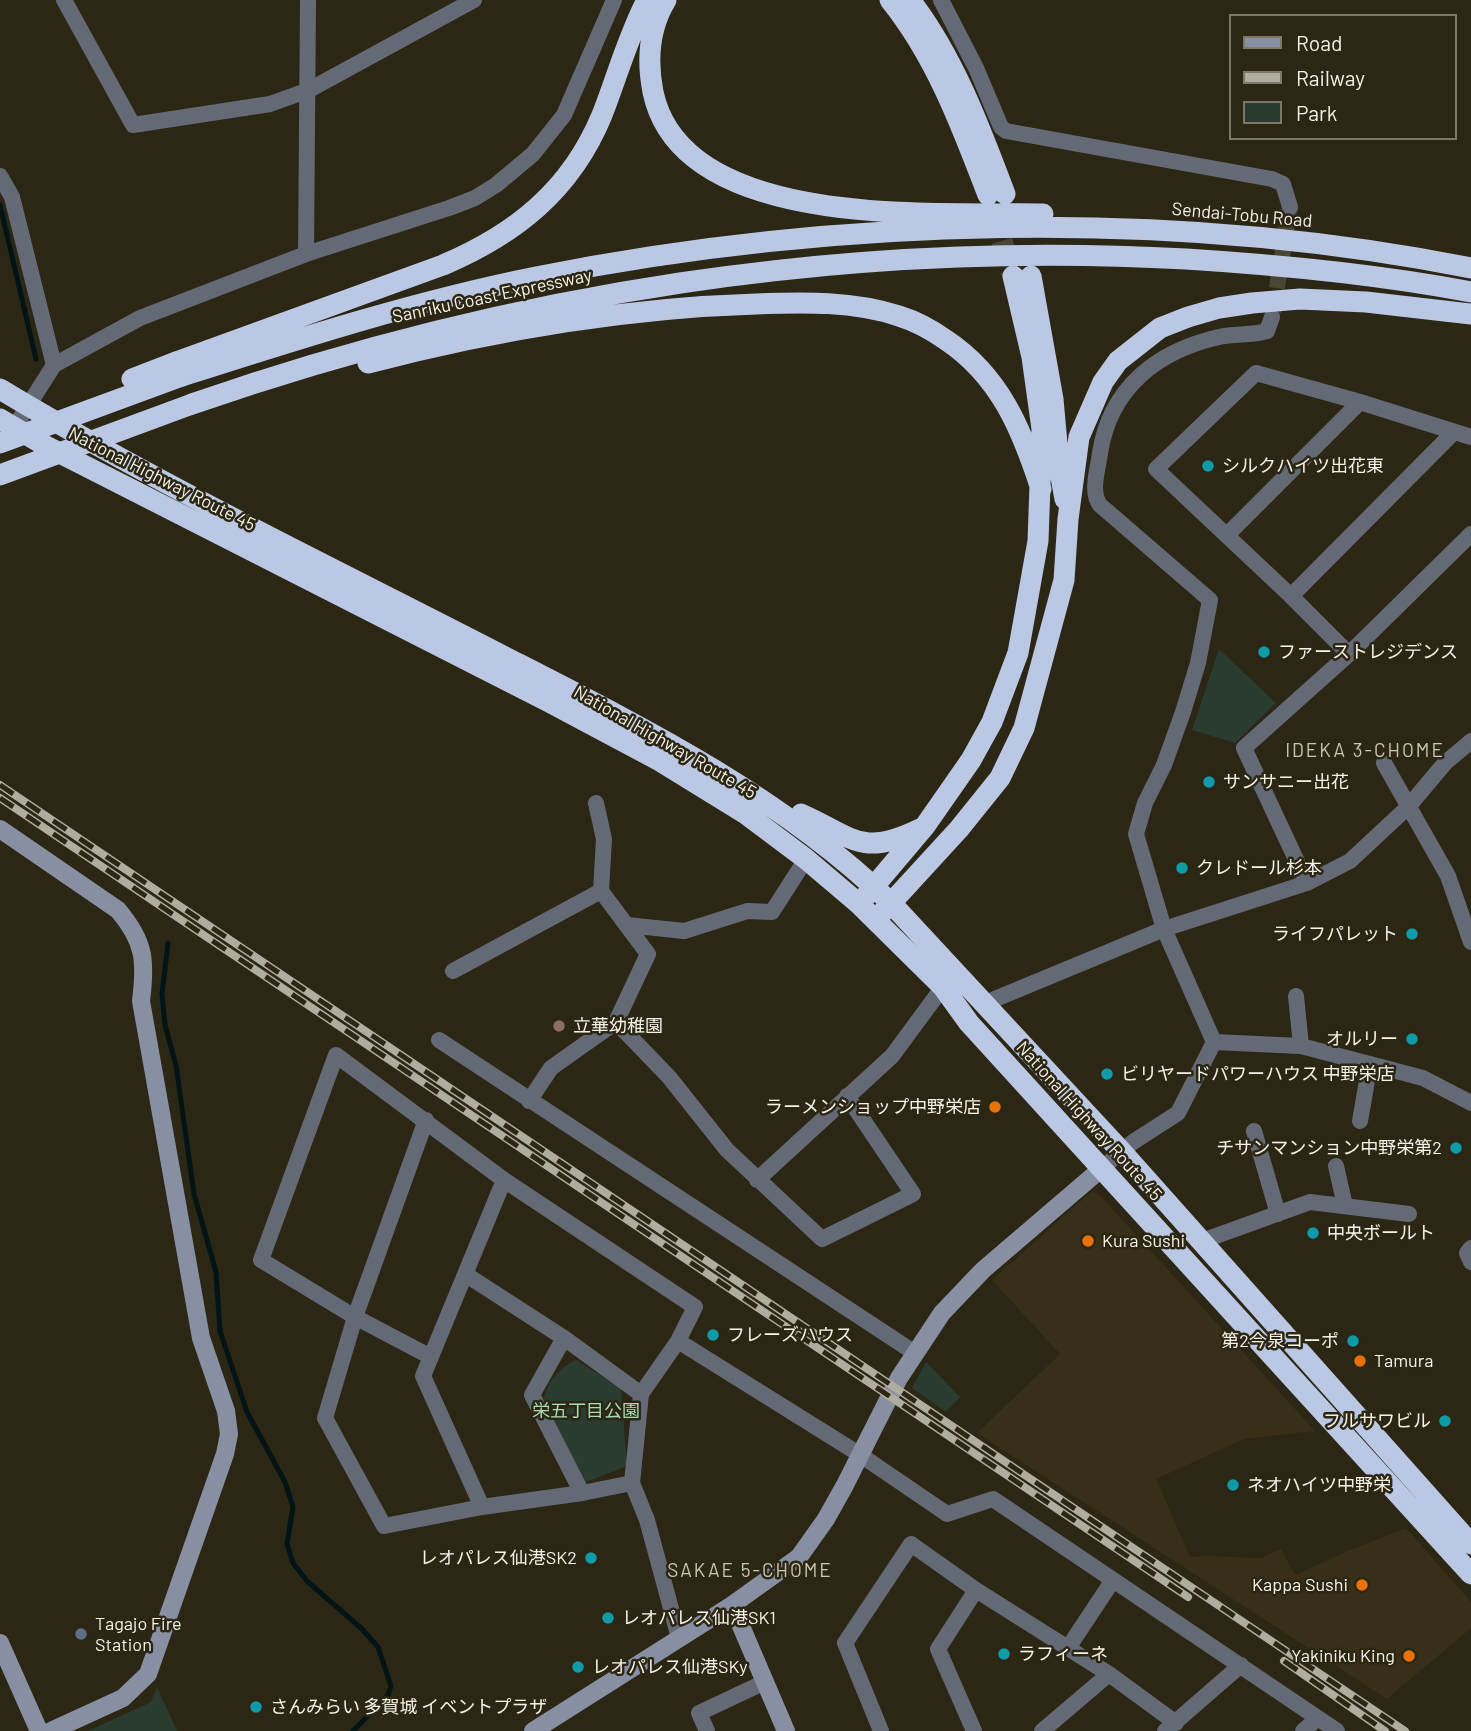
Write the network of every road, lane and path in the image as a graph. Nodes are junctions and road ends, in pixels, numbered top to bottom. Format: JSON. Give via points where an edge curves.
{"nodes":[{"id":1,"x":64,"y":0,"type":"edge"},
{"id":2,"x":308,"y":0,"type":"edge"},
{"id":3,"x":474,"y":0,"type":"edge"},
{"id":4,"x":614,"y":0,"type":"edge"},
{"id":5,"x":647,"y":0,"type":"edge"},
{"id":6,"x":666,"y":0,"type":"edge"},
{"id":7,"x":890,"y":0,"type":"edge"},
{"id":8,"x":910,"y":0,"type":"edge"},
{"id":9,"x":941,"y":0,"type":"edge"},
{"id":10,"x":309,"y":90,"type":"junction"},
{"id":11,"x":0,"y":176,"type":"edge"},
{"id":12,"x":1290,"y":207,"type":"tunnel mouth"},
{"id":13,"x":1007,"y":228,"type":"joint"},
{"id":14,"x":1249,"y":237,"type":"junction"},
{"id":15,"x":306,"y":254,"type":"junction"},
{"id":16,"x":1471,"y":268,"type":"edge"},
{"id":17,"x":1019,"y":269,"type":"junction"},
{"id":18,"x":1471,"y":292,"type":"edge"},
{"id":19,"x":1471,"y":313,"type":"edge"},
{"id":20,"x":1272,"y":317,"type":"tunnel mouth"},
{"id":21,"x":54,"y":365,"type":"junction"},
{"id":22,"x":179,"y":369,"type":"junction"},
{"id":23,"x":0,"y":389,"type":"edge"},
{"id":24,"x":198,"y":401,"type":"junction"},
{"id":25,"x":1360,"y":402,"type":"junction"},
{"id":26,"x":29,"y":407,"type":"junction"},
{"id":27,"x":4,"y":432,"type":"edge"},
{"id":28,"x":1454,"y":432,"type":"junction"},
{"id":29,"x":1471,"y":437,"type":"edge"},
{"id":30,"x":0,"y":475,"type":"edge"},
{"id":31,"x":1041,"y":489,"type":"junction"},
{"id":32,"x":1068,"y":519,"type":"junction"},
{"id":33,"x":1471,"y":534,"type":"edge"},
{"id":34,"x":1227,"y":535,"type":"junction"},
{"id":35,"x":1291,"y":596,"type":"junction"},
{"id":36,"x":1349,"y":654,"type":"junction"},
{"id":37,"x":1471,"y":741,"type":"edge"},
{"id":38,"x":1384,"y":763,"type":"dead end"},
{"id":39,"x":744,"y":789,"type":"junction"},
{"id":40,"x":596,"y":803,"type":"dead end"},
{"id":41,"x":1408,"y":807,"type":"junction"},
{"id":42,"x":925,"y":826,"type":"junction"},
{"id":43,"x":0,"y":829,"type":"edge"},
{"id":44,"x":806,"y":859,"type":"junction"},
{"id":45,"x":1307,"y":883,"type":"junction"},
{"id":46,"x":874,"y":887,"type":"junction"},
{"id":47,"x":601,"y":891,"type":"junction"},
{"id":48,"x":859,"y":904,"type":"junction"},
{"id":49,"x":891,"y":904,"type":"junction"},
{"id":50,"x":876,"y":920,"type":"junction"},
{"id":51,"x":627,"y":925,"type":"junction"},
{"id":52,"x":1164,"y":929,"type":"junction"},
{"id":53,"x":1471,"y":942,"type":"edge"},
{"id":54,"x":453,"y":971,"type":"dead end"},
{"id":55,"x":943,"y":987,"type":"junction"},
{"id":56,"x":1296,"y":996,"type":"dead end"},
{"id":57,"x":983,"y":1004,"type":"junction"},
{"id":58,"x":616,"y":1022,"type":"junction"},
{"id":59,"x":439,"y":1040,"type":"dead end"},
{"id":60,"x":1214,"y":1042,"type":"junction"},
{"id":61,"x":1301,"y":1046,"type":"junction"},
{"id":62,"x":1370,"y":1064,"type":"junction"},
{"id":63,"x":847,"y":1096,"type":"junction"},
{"id":64,"x":529,"y":1101,"type":"junction"},
{"id":65,"x":1471,"y":1103,"type":"edge"},
{"id":66,"x":426,"y":1120,"type":"junction"},
{"id":67,"x":1360,"y":1121,"type":"dead end"},
{"id":68,"x":1254,"y":1131,"type":"dead end"},
{"id":69,"x":1122,"y":1152,"type":"junction"},
{"id":70,"x":1336,"y":1166,"type":"dead end"},
{"id":71,"x":1101,"y":1169,"type":"junction"},
{"id":72,"x":504,"y":1180,"type":"junction"},
{"id":73,"x":757,"y":1180,"type":"junction"},
{"id":74,"x":1345,"y":1206,"type":"junction"},
{"id":75,"x":1278,"y":1214,"type":"junction"},
{"id":76,"x":1409,"y":1214,"type":"dead end"},
{"id":77,"x":1202,"y":1241,"type":"junction"},
{"id":78,"x":1471,"y":1248,"type":"edge"},
{"id":79,"x":1471,"y":1262,"type":"edge"},
{"id":80,"x":465,"y":1274,"type":"junction"},
{"id":81,"x":355,"y":1317,"type":"junction"},
{"id":82,"x":564,"y":1338,"type":"junction"},
{"id":83,"x":678,"y":1341,"type":"junction"},
{"id":84,"x":915,"y":1353,"type":"junction"},
{"id":85,"x":431,"y":1357,"type":"junction"},
{"id":86,"x":641,"y":1394,"type":"junction"},
{"id":87,"x":859,"y":1454,"type":"junction"},
{"id":88,"x":632,"y":1483,"type":"junction"},
{"id":89,"x":582,"y":1493,"type":"junction"},
{"id":90,"x":482,"y":1507,"type":"junction"},
{"id":91,"x":1471,"y":1544,"type":"edge"},
{"id":92,"x":1471,"y":1574,"type":"edge"},
{"id":93,"x":1113,"y":1580,"type":"junction"},
{"id":94,"x":976,"y":1590,"type":"junction"},
{"id":95,"x":732,"y":1605,"type":"junction"},
{"id":96,"x":679,"y":1638,"type":"junction"},
{"id":97,"x":0,"y":1643,"type":"edge"},
{"id":98,"x":1068,"y":1648,"type":"junction"},
{"id":99,"x":1241,"y":1665,"type":"junction"},
{"id":100,"x":1109,"y":1674,"type":"junction"},
{"id":101,"x":765,"y":1682,"type":"junction"},
{"id":102,"x":1318,"y":1718,"type":"junction"},
{"id":103,"x":1170,"y":1727,"type":"edge"},
{"id":104,"x":39,"y":1731,"type":"edge"},
{"id":105,"x":51,"y":1731,"type":"edge"},
{"id":106,"x":533,"y":1731,"type":"edge"},
{"id":107,"x":707,"y":1731,"type":"edge"},
{"id":108,"x":786,"y":1731,"type":"edge"},
{"id":109,"x":881,"y":1731,"type":"edge"},
{"id":110,"x":974,"y":1731,"type":"edge"},
{"id":111,"x":1042,"y":1731,"type":"edge"},
{"id":112,"x":1303,"y":1731,"type":"edge"},
{"id":113,"x":1337,"y":1731,"type":"edge"}],
"edges":[{"from":1,"to":10,"type":"street","via":[[132,125],[270,104]]},
{"from":2,"to":10,"type":"street"},
{"from":3,"to":10,"type":"street"},
{"from":4,"to":15,"type":"street","via":[[564,115],[516,171],[475,198]]},
{"from":5,"to":22,"type":"highway","via":[[587,146],[551,194],[513,228],[477,251]]},
{"from":6,"to":14,"type":"highway","via":[[649,51],[655,101],[680,144],[696,160],[737,184],[763,194],[834,207],[1142,218]]},
{"from":7,"to":8,"type":"highway","via":[[930,60],[997,194],[968,102]]},
{"from":9,"to":12,"type":"street","via":[[1006,131],[1272,179],[1283,184]]},
{"from":10,"to":15,"type":"street"},
{"from":11,"to":21,"type":"street","via":[[12,197]]},
{"from":13,"to":14,"type":"highway","name":"Sendai-Tobu Road"},
{"from":13,"to":22,"type":"highway","name":"Sanriku Coast Expressway","via":[[754,243],[646,257],[467,293]]},
{"from":14,"to":16,"type":"highway","name":"Sendai-Tobu Road"},
{"from":15,"to":21,"type":"street","via":[[140,318]]},
{"from":17,"to":18,"type":"highway","via":[[1147,257],[1249,263]]},
{"from":17,"to":24,"type":"highway","name":"Sanriku Coast Expressway","via":[[879,261],[759,271],[556,303],[401,339]]},
{"from":17,"to":31,"type":"highway","via":[[1042,429]]},
{"from":17,"to":32,"type":"highway","via":[[1046,350]]},
{"from":19,"to":32,"type":"highway","via":[[1300,299],[1219,308],[1160,328],[1118,361],[1103,382],[1079,437]]},
{"from":20,"to":52,"type":"street","via":[[1267,331],[1198,343],[1174,352],[1135,378],[1107,421],[1102,442],[1096,499],[1210,600],[1183,712],[1136,834]]},
{"from":21,"to":26,"type":"street"},
{"from":22,"to":27,"type":"highway","bridge":true},
{"from":23,"to":26,"type":"highway","name":"National Highway Route 45"},
{"from":24,"to":30,"type":"highway","name":"Sanriku Coast Expressway","bridge":true},
{"from":24,"to":31,"type":"highway","via":[[553,323],[713,305],[841,304],[898,316],[940,336],[969,358],[990,380],[1025,438]]},
{"from":25,"to":28,"type":"street"},
{"from":25,"to":34,"type":"street"},
{"from":25,"to":34,"type":"street","via":[[1256,373],[1156,469]]},
{"from":26,"to":27,"type":"street"},
{"from":26,"to":39,"type":"highway","name":"National Highway Route 45","via":[[665,741]]},
{"from":27,"to":44,"type":"highway","name":"National Highway Route 45","via":[[660,761],[746,814]]},
{"from":28,"to":29,"type":"street"},
{"from":28,"to":35,"type":"street"},
{"from":31,"to":42,"type":"highway","via":[[1038,541],[1018,653],[992,722]]},
{"from":32,"to":49,"type":"highway","via":[[1064,580],[1024,727],[1000,778]]},
{"from":33,"to":36,"type":"street"},
{"from":34,"to":35,"type":"street"},
{"from":35,"to":36,"type":"street"},
{"from":36,"to":45,"type":"street","via":[[1244,748]]},
{"from":37,"to":41,"type":"street","via":[[1445,763]]},
{"from":38,"to":41,"type":"street"},
{"from":39,"to":42,"type":"highway","via":[[852,841],[887,842]]},
{"from":39,"to":46,"type":"highway","name":"National Highway Route 45","via":[[798,825]]},
{"from":40,"to":47,"type":"street","via":[[604,839]]},
{"from":41,"to":45,"type":"street","via":[[1350,861]]},
{"from":41,"to":53,"type":"street","via":[[1447,876]]},
{"from":42,"to":46,"type":"highway"},
{"from":43,"to":105,"type":"street","via":[[118,910],[133,927],[141,947],[141,1001],[185,1256],[201,1338],[226,1411],[229,1434],[148,1674],[123,1698]]},
{"from":44,"to":48,"type":"highway","name":"National Highway Route 45"},
{"from":44,"to":51,"type":"street","via":[[772,912],[747,911],[684,931]]},
{"from":45,"to":52,"type":"street"},
{"from":46,"to":48,"type":"highway"},
{"from":46,"to":49,"type":"highway","name":"National Highway Route 45"},
{"from":47,"to":51,"type":"street"},
{"from":47,"to":54,"type":"street"},
{"from":48,"to":50,"type":"highway","name":"National Highway Route 45"},
{"from":49,"to":50,"type":"highway"},
{"from":49,"to":57,"type":"highway","name":"National Highway Route 45"},
{"from":50,"to":55,"type":"highway","name":"National Highway Route 45"},
{"from":51,"to":58,"type":"street","via":[[648,954]]},
{"from":52,"to":57,"type":"street"},
{"from":52,"to":60,"type":"street"},
{"from":55,"to":63,"type":"street","via":[[892,1056]]},
{"from":55,"to":71,"type":"highway","name":"National Highway Route 45","via":[[969,1023]]},
{"from":56,"to":61,"type":"street"},
{"from":57,"to":69,"type":"highway","name":"National Highway Route 45"},
{"from":58,"to":64,"type":"street","via":[[551,1069]]},
{"from":58,"to":73,"type":"street"},
{"from":59,"to":64,"type":"street"},
{"from":60,"to":61,"type":"street"},
{"from":60,"to":69,"type":"street","via":[[1178,1113]]},
{"from":61,"to":62,"type":"street"},
{"from":62,"to":65,"type":"street","via":[[1423,1078]]},
{"from":62,"to":67,"type":"street"},
{"from":63,"to":73,"type":"street"},
{"from":63,"to":73,"type":"street","via":[[913,1194],[822,1239]]},
{"from":64,"to":84,"type":"street"},
{"from":66,"to":72,"type":"street"},
{"from":66,"to":81,"type":"street"},
{"from":66,"to":81,"type":"street","via":[[336,1055],[261,1260]]},
{"from":68,"to":75,"type":"street"},
{"from":69,"to":71,"type":"street"},
{"from":69,"to":77,"type":"highway","name":"National Highway Route 45"},
{"from":70,"to":74,"type":"street"},
{"from":71,"to":84,"type":"street","via":[[983,1270],[942,1313]]},
{"from":71,"to":92,"type":"highway","name":"National Highway Route 45"},
{"from":72,"to":80,"type":"street"},
{"from":72,"to":83,"type":"street","via":[[695,1307]]},
{"from":74,"to":75,"type":"street","via":[[1310,1202]]},
{"from":74,"to":76,"type":"street"},
{"from":75,"to":77,"type":"street"},
{"from":77,"to":91,"type":"highway","name":"National Highway Route 45"},
{"from":78,"to":79,"type":"street","via":[[1467,1253]]},
{"from":80,"to":82,"type":"street"},
{"from":80,"to":85,"type":"street"},
{"from":81,"to":85,"type":"street"},
{"from":81,"to":90,"type":"street","via":[[325,1418],[384,1526]]},
{"from":82,"to":86,"type":"street"},
{"from":82,"to":89,"type":"street","via":[[532,1395]]},
{"from":83,"to":86,"type":"street"},
{"from":83,"to":87,"type":"street"},
{"from":84,"to":87,"type":"street"},
{"from":85,"to":90,"type":"street","via":[[423,1376]]},
{"from":86,"to":88,"type":"street"},
{"from":87,"to":93,"type":"street","via":[[947,1514],[993,1499]]},
{"from":87,"to":95,"type":"street","via":[[826,1519],[799,1557]]},
{"from":88,"to":89,"type":"street"},
{"from":88,"to":96,"type":"street","via":[[647,1520]]},
{"from":89,"to":90,"type":"street"},
{"from":93,"to":98,"type":"street"},
{"from":93,"to":99,"type":"street"},
{"from":94,"to":98,"type":"street"},
{"from":94,"to":109,"type":"street","via":[[911,1544],[845,1643]]},
{"from":94,"to":110,"type":"street","via":[[938,1649]]},
{"from":95,"to":96,"type":"street"},
{"from":95,"to":101,"type":"street"},
{"from":96,"to":106,"type":"street"},
{"from":97,"to":104,"type":"street"},
{"from":98,"to":100,"type":"street"},
{"from":99,"to":102,"type":"street"},
{"from":99,"to":103,"type":"street"},
{"from":100,"to":103,"type":"street"},
{"from":100,"to":111,"type":"street"},
{"from":101,"to":107,"type":"street","via":[[699,1713]]},
{"from":101,"to":108,"type":"street"},
{"from":102,"to":112,"type":"street"},
{"from":102,"to":113,"type":"street"}]}
